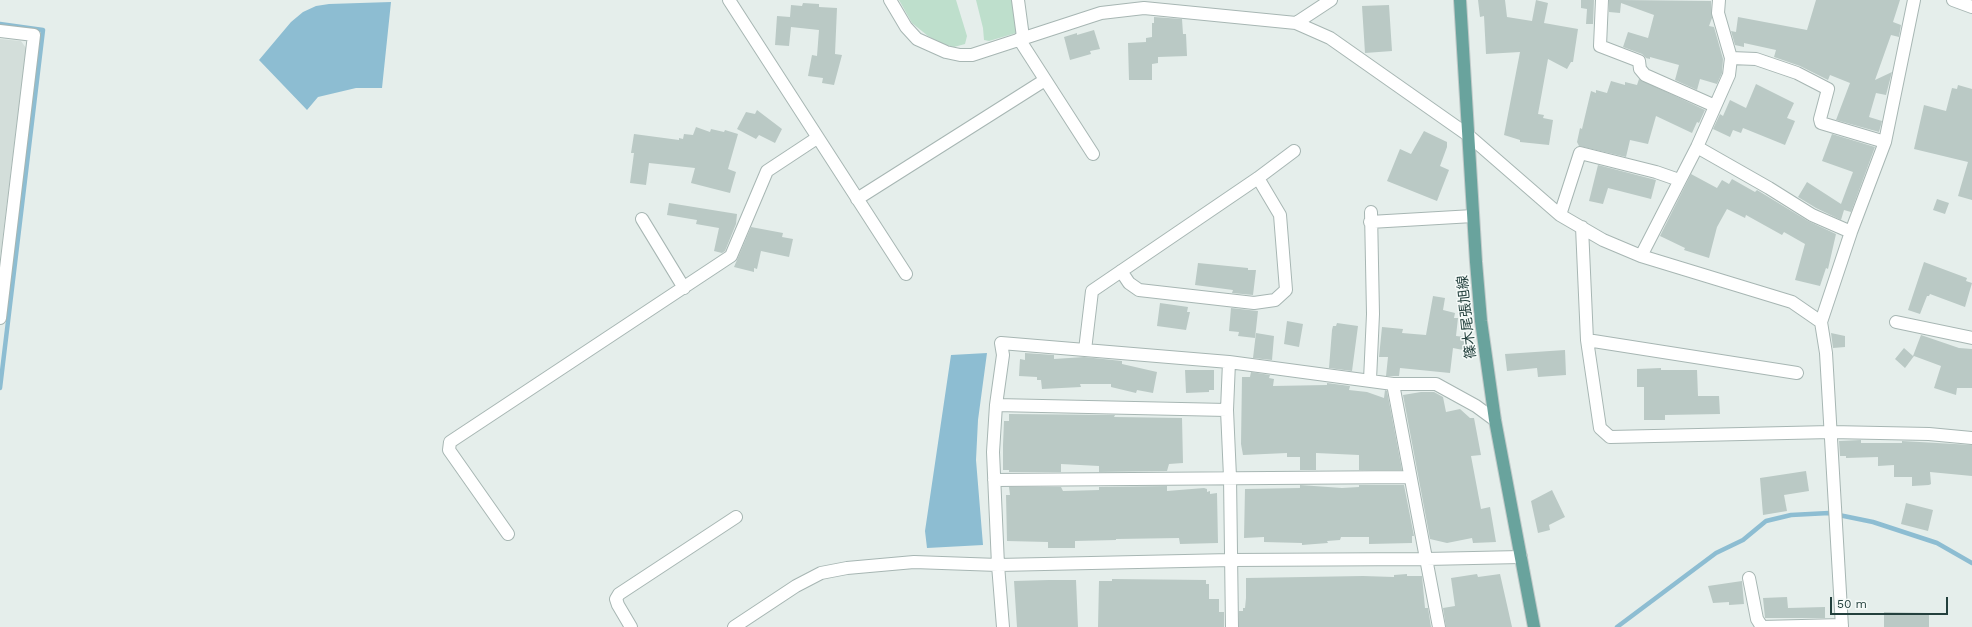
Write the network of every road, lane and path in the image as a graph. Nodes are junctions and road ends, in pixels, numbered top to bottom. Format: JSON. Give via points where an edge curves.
{"nodes":[{"id":1,"x":729,"y":0,"type":"edge"},
{"id":2,"x":890,"y":0,"type":"edge"},
{"id":3,"x":1018,"y":0,"type":"edge"},
{"id":4,"x":1331,"y":0,"type":"edge"},
{"id":5,"x":1460,"y":0,"type":"edge"},
{"id":6,"x":1602,"y":0,"type":"edge"},
{"id":7,"x":1719,"y":0,"type":"edge"},
{"id":8,"x":1914,"y":0,"type":"edge"},
{"id":9,"x":1953,"y":0,"type":"edge"},
{"id":10,"x":1144,"y":4,"type":"edge"},
{"id":11,"x":1972,"y":7,"type":"edge"},
{"id":12,"x":1296,"y":23,"type":"junction"},
{"id":13,"x":0,"y":31,"type":"edge"},
{"id":14,"x":1021,"y":38,"type":"junction"},
{"id":15,"x":1731,"y":58,"type":"junction"},
{"id":16,"x":1045,"y":80,"type":"junction"},
{"id":17,"x":1715,"y":106,"type":"junction"},
{"id":18,"x":1468,"y":135,"type":"junction"},
{"id":19,"x":817,"y":138,"type":"junction"},
{"id":20,"x":1885,"y":142,"type":"junction"},
{"id":21,"x":1697,"y":147,"type":"junction"},
{"id":22,"x":1294,"y":151,"type":"dead end"},
{"id":23,"x":1093,"y":154,"type":"dead end"},
{"id":24,"x":1258,"y":178,"type":"junction"},
{"id":25,"x":1679,"y":180,"type":"junction"},
{"id":26,"x":857,"y":199,"type":"junction"},
{"id":27,"x":1560,"y":215,"type":"junction"},
{"id":28,"x":1473,"y":216,"type":"junction"},
{"id":29,"x":642,"y":219,"type":"dead end"},
{"id":30,"x":1582,"y":227,"type":"junction"},
{"id":31,"x":1851,"y":232,"type":"junction"},
{"id":32,"x":1641,"y":256,"type":"junction"},
{"id":33,"x":1121,"y":270,"type":"junction"},
{"id":34,"x":906,"y":274,"type":"dead end"},
{"id":35,"x":684,"y":288,"type":"junction"},
{"id":36,"x":0,"y":318,"type":"edge"},
{"id":37,"x":1821,"y":322,"type":"junction"},
{"id":38,"x":1896,"y":322,"type":"dead end"},
{"id":39,"x":1972,"y":338,"type":"edge"},
{"id":40,"x":1586,"y":340,"type":"junction"},
{"id":41,"x":1085,"y":350,"type":"junction"},
{"id":42,"x":1229,"y":362,"type":"junction"},
{"id":43,"x":1797,"y":373,"type":"dead end"},
{"id":44,"x":1370,"y":380,"type":"junction"},
{"id":45,"x":1393,"y":384,"type":"junction"},
{"id":46,"x":996,"y":405,"type":"junction"},
{"id":47,"x":1227,"y":410,"type":"junction"},
{"id":48,"x":1495,"y":420,"type":"junction"},
{"id":49,"x":1831,"y":432,"type":"junction"},
{"id":50,"x":1972,"y":438,"type":"edge"},
{"id":51,"x":1230,"y":477,"type":"junction"},
{"id":52,"x":1410,"y":477,"type":"junction"},
{"id":53,"x":994,"y":480,"type":"junction"},
{"id":54,"x":736,"y":517,"type":"dead end"},
{"id":55,"x":508,"y":534,"type":"dead end"},
{"id":56,"x":1521,"y":556,"type":"junction"},
{"id":57,"x":1426,"y":559,"type":"junction"},
{"id":58,"x":1231,"y":560,"type":"junction"},
{"id":59,"x":998,"y":565,"type":"junction"},
{"id":60,"x":1749,"y":578,"type":"dead end"},
{"id":61,"x":1842,"y":626,"type":"edge"},
{"id":62,"x":631,"y":627,"type":"edge"},
{"id":63,"x":734,"y":627,"type":"edge"},
{"id":64,"x":1003,"y":627,"type":"edge"},
{"id":65,"x":1232,"y":627,"type":"edge"},
{"id":66,"x":1439,"y":627,"type":"edge"},
{"id":67,"x":1534,"y":627,"type":"edge"}],
"edges":[{"from":1,"to":19,"type":"street"},
{"from":2,"to":14,"type":"street","via":[[906,26],[918,39],[946,52],[972,55]]},
{"from":3,"to":14,"type":"street"},
{"from":4,"to":12,"type":"street"},
{"from":5,"to":18,"type":"main road","name":"篠木尾張旭線"},
{"from":6,"to":17,"type":"street","via":[[1600,46],[1639,61],[1640,69],[1645,75]]},
{"from":7,"to":15,"type":"street","via":[[1718,13]]},
{"from":8,"to":20,"type":"street"},
{"from":9,"to":11,"type":"street"},
{"from":10,"to":12,"type":"street"},
{"from":10,"to":14,"type":"street","via":[[1100,13]]},
{"from":12,"to":18,"type":"street","via":[[1330,38]]},
{"from":13,"to":36,"type":"street","via":[[34,35]]},
{"from":14,"to":16,"type":"street"},
{"from":15,"to":17,"type":"street","via":[[1729,75]]},
{"from":15,"to":20,"type":"street","via":[[1756,59],[1797,73],[1828,89],[1821,123]]},
{"from":16,"to":23,"type":"street"},
{"from":16,"to":26,"type":"street"},
{"from":17,"to":21,"type":"street"},
{"from":18,"to":27,"type":"street"},
{"from":18,"to":28,"type":"main road","name":"篠木尾張旭線"},
{"from":19,"to":26,"type":"street"},
{"from":19,"to":35,"type":"street","via":[[767,171],[731,256]]},
{"from":20,"to":31,"type":"street"},
{"from":21,"to":25,"type":"street"},
{"from":21,"to":31,"type":"street","via":[[1812,215]]},
{"from":22,"to":24,"type":"street"},
{"from":24,"to":33,"type":"street"},
{"from":24,"to":33,"type":"street","via":[[1280,215],[1286,290],[1275,300],[1254,303],[1139,290],[1129,283]]},
{"from":25,"to":27,"type":"street","via":[[1580,153]]},
{"from":25,"to":32,"type":"street"},
{"from":26,"to":34,"type":"street"},
{"from":27,"to":30,"type":"street"},
{"from":28,"to":44,"type":"street","via":[[1370,217],[1373,314]]},
{"from":28,"to":48,"type":"main road","name":"篠木尾張旭線","via":[[1481,321]]},
{"from":29,"to":35,"type":"street"},
{"from":30,"to":32,"type":"street","via":[[1603,240]]},
{"from":30,"to":40,"type":"street"},
{"from":31,"to":37,"type":"street"},
{"from":32,"to":37,"type":"street","via":[[1792,302]]},
{"from":33,"to":41,"type":"street","via":[[1092,291]]},
{"from":35,"to":55,"type":"street","via":[[450,442],[449,450]]},
{"from":37,"to":49,"type":"street","via":[[1826,353]]},
{"from":38,"to":39,"type":"street"},
{"from":40,"to":43,"type":"street"},
{"from":40,"to":49,"type":"street","via":[[1600,428],[1610,437]]},
{"from":41,"to":42,"type":"street"},
{"from":41,"to":46,"type":"street","via":[[1000,343],[1003,355]]},
{"from":42,"to":44,"type":"street"},
{"from":42,"to":47,"type":"street"},
{"from":44,"to":45,"type":"street"},
{"from":45,"to":48,"type":"street","via":[[1436,384],[1476,406]]},
{"from":45,"to":52,"type":"street"},
{"from":46,"to":47,"type":"street"},
{"from":46,"to":53,"type":"street"},
{"from":47,"to":51,"type":"street"},
{"from":48,"to":56,"type":"main road","name":"篠木尾張旭線"},
{"from":49,"to":50,"type":"street","via":[[1929,434]]},
{"from":49,"to":61,"type":"street"},
{"from":51,"to":52,"type":"street"},
{"from":51,"to":53,"type":"street"},
{"from":51,"to":58,"type":"street"},
{"from":52,"to":57,"type":"street"},
{"from":53,"to":59,"type":"street"},
{"from":54,"to":62,"type":"street","via":[[619,594],[616,599],[618,605]]},
{"from":56,"to":57,"type":"street"},
{"from":56,"to":67,"type":"main road","name":"篠木尾張旭線"},
{"from":57,"to":58,"type":"street"},
{"from":57,"to":66,"type":"street"},
{"from":58,"to":59,"type":"street"},
{"from":58,"to":65,"type":"street"},
{"from":59,"to":63,"type":"street","via":[[914,562],[821,573],[796,586]]},
{"from":59,"to":64,"type":"street"},
{"from":60,"to":61,"type":"street","via":[[1762,627]]}]}
